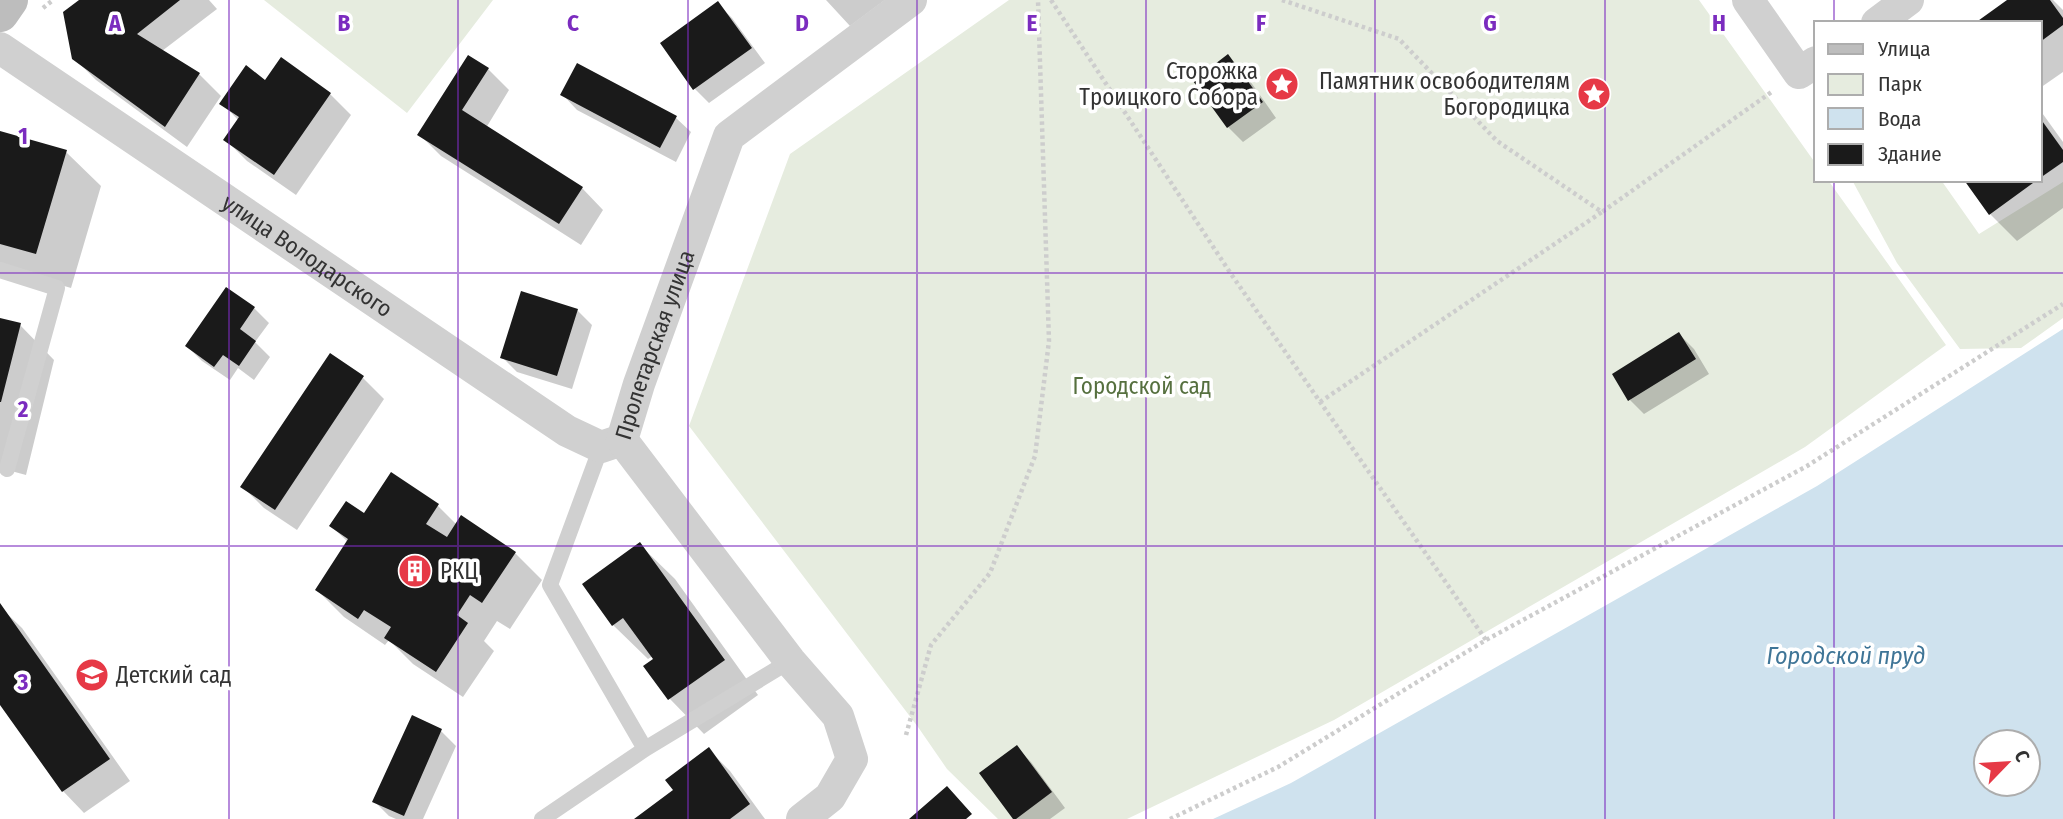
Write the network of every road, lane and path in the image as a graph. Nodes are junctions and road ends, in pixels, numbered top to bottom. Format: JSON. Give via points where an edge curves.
{"nodes":[{"id":1,"x":9,"y":0,"type":"edge"},
{"id":2,"x":911,"y":0,"type":"edge"},
{"id":3,"x":1038,"y":0,"type":"edge"},
{"id":4,"x":1051,"y":0,"type":"edge"},
{"id":5,"x":1282,"y":0,"type":"edge"},
{"id":6,"x":1748,"y":0,"type":"edge"},
{"id":7,"x":1909,"y":0,"type":"edge"},
{"id":8,"x":0,"y":13,"type":"edge"},
{"id":9,"x":1880,"y":21,"type":"edge"},
{"id":10,"x":0,"y":48,"type":"edge"},
{"id":11,"x":1808,"y":68,"type":"edge"},
{"id":12,"x":1602,"y":212,"type":"junction"},
{"id":13,"x":0,"y":270,"type":"edge"},
{"id":14,"x":2063,"y":304,"type":"edge"},
{"id":15,"x":1320,"y":402,"type":"junction"},
{"id":16,"x":612,"y":444,"type":"junction"},
{"id":17,"x":7,"y":469,"type":"dead end"},
{"id":18,"x":1486,"y":640,"type":"junction"},
{"id":19,"x":790,"y":661,"type":"junction"},
{"id":20,"x":906,"y":735,"type":"dead end"},
{"id":21,"x":645,"y":749,"type":"junction"},
{"id":22,"x":542,"y":819,"type":"edge"},
{"id":23,"x":802,"y":819,"type":"edge"},
{"id":24,"x":1170,"y":819,"type":"edge"}],
"edges":[{"from":1,"to":8,"type":"main road"},
{"from":2,"to":16,"type":"street","name":"Пролетарская улица","via":[[729,136],[639,384]]},
{"from":3,"to":20,"type":"path","via":[[1049,341],[1035,456],[990,573],[931,645]]},
{"from":4,"to":15,"type":"path"},
{"from":5,"to":12,"type":"path","via":[[1399,39],[1497,141]]},
{"from":6,"to":11,"type":"street"},
{"from":7,"to":9,"type":"street"},
{"from":10,"to":16,"type":"street","name":"улица Володарского","via":[[567,431]]},
{"from":11,"to":12,"type":"path"},
{"from":12,"to":15,"type":"path"},
{"from":13,"to":17,"type":"lane","via":[[57,288]]},
{"from":14,"to":18,"type":"path","via":[[1807,466]]},
{"from":15,"to":18,"type":"path"},
{"from":16,"to":19,"type":"street","name":"Пролетарская улица"},
{"from":16,"to":21,"type":"lane","via":[[550,585]]},
{"from":18,"to":24,"type":"path","via":[[1278,767]]},
{"from":19,"to":21,"type":"lane"},
{"from":19,"to":23,"type":"street","name":"Пролетарская улица","via":[[838,716],[852,759],[830,797]]},
{"from":21,"to":22,"type":"lane"}]}
